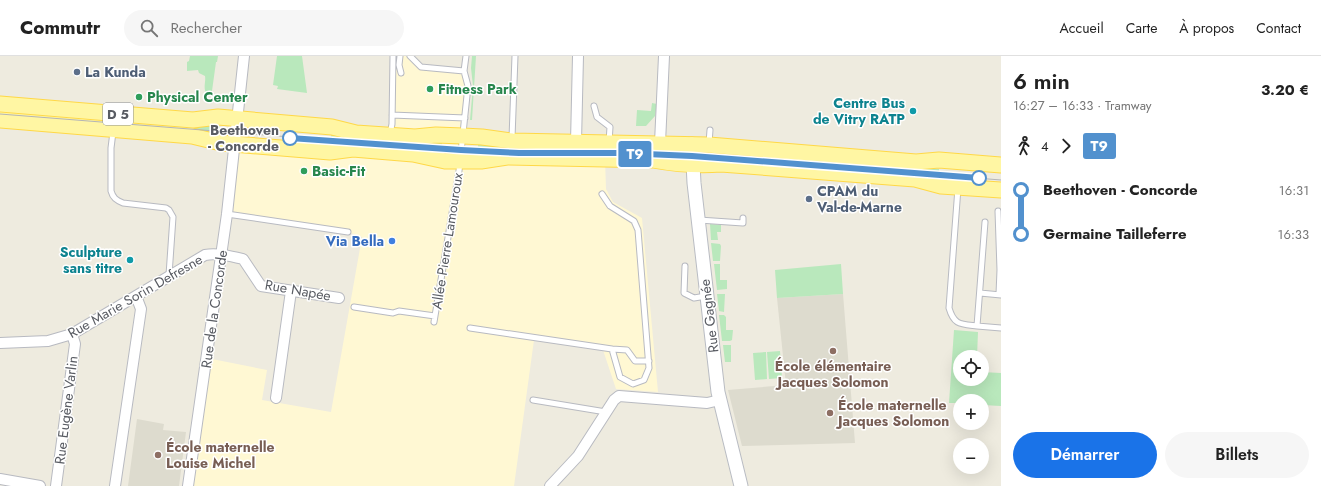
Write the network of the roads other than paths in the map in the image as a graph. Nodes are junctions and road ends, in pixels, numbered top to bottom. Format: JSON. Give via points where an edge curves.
{"nodes":[{"id":1,"x":244,"y":56,"type":"edge"},
{"id":2,"x":393,"y":56,"type":"edge"},
{"id":3,"x":400,"y":56,"type":"edge"},
{"id":4,"x":410,"y":56,"type":"edge"},
{"id":5,"x":466,"y":56,"type":"edge"},
{"id":6,"x":515,"y":56,"type":"edge"},
{"id":7,"x":578,"y":56,"type":"edge"},
{"id":8,"x":664,"y":56,"type":"edge"},
{"id":9,"x":464,"y":70,"type":"junction"},
{"id":10,"x":401,"y":73,"type":"dead end"},
{"id":11,"x":0,"y":104,"type":"edge"},
{"id":12,"x":594,"y":106,"type":"dead end"},
{"id":13,"x":392,"y":114,"type":"junction"},
{"id":14,"x":465,"y":118,"type":"junction"},
{"id":15,"x":0,"y":120,"type":"edge"},
{"id":16,"x":114,"y":130,"type":"junction"},
{"id":17,"x":710,"y":130,"type":"dead end"},
{"id":18,"x":236,"y":131,"type":"junction"},
{"id":19,"x":390,"y":135,"type":"junction"},
{"id":20,"x":463,"y":136,"type":"junction"},
{"id":21,"x":512,"y":141,"type":"junction"},
{"id":22,"x":576,"y":142,"type":"junction"},
{"id":23,"x":609,"y":142,"type":"junction"},
{"id":24,"x":660,"y":143,"type":"junction"},
{"id":25,"x":692,"y":144,"type":"junction"},
{"id":26,"x":709,"y":145,"type":"junction"},
{"id":27,"x":460,"y":161,"type":"junction"},
{"id":28,"x":692,"y":164,"type":"junction"},
{"id":29,"x":1001,"y":166,"type":"edge"},
{"id":30,"x":958,"y":187,"type":"junction"},
{"id":31,"x":1001,"y":190,"type":"edge"},
{"id":32,"x":602,"y":194,"type":"dead end"},
{"id":33,"x":998,"y":211,"type":"dead end"},
{"id":34,"x":228,"y":214,"type":"junction"},
{"id":35,"x":743,"y":218,"type":"dead end"},
{"id":36,"x":698,"y":220,"type":"junction"},
{"id":37,"x":985,"y":222,"type":"dead end"},
{"id":38,"x":348,"y":232,"type":"dead end"},
{"id":39,"x":222,"y":255,"type":"junction"},
{"id":40,"x":685,"y":266,"type":"dead end"},
{"id":41,"x":170,"y":275,"type":"junction"},
{"id":42,"x":291,"y":291,"type":"junction"},
{"id":43,"x":980,"y":293,"type":"junction"},
{"id":44,"x":1000,"y":295,"type":"edge"},
{"id":45,"x":136,"y":296,"type":"junction"},
{"id":46,"x":707,"y":296,"type":"junction"},
{"id":47,"x":339,"y":298,"type":"dead end"},
{"id":48,"x":354,"y":307,"type":"dead end"},
{"id":49,"x":977,"y":326,"type":"junction"},
{"id":50,"x":470,"y":328,"type":"dead end"},
{"id":51,"x":1001,"y":328,"type":"edge"},
{"id":52,"x":72,"y":334,"type":"junction"},
{"id":53,"x":0,"y":343,"type":"edge"},
{"id":54,"x":612,"y":349,"type":"junction"},
{"id":55,"x":649,"y":361,"type":"junction"},
{"id":56,"x":276,"y":398,"type":"dead end"},
{"id":57,"x":533,"y":400,"type":"dead end"},
{"id":58,"x":720,"y":400,"type":"junction"},
{"id":59,"x":606,"y":412,"type":"junction"},
{"id":60,"x":0,"y":479,"type":"edge"},
{"id":61,"x":40,"y":486,"type":"edge"},
{"id":62,"x":56,"y":486,"type":"edge"},
{"id":63,"x":116,"y":486,"type":"edge"},
{"id":64,"x":188,"y":486,"type":"edge"},
{"id":65,"x":550,"y":486,"type":"edge"},
{"id":66,"x":741,"y":486,"type":"edge"}],
"edges":[{"from":1,"to":18,"type":"street","name":"Rue de la Concorde"},
{"from":2,"to":13,"type":"lane"},
{"from":3,"to":10,"type":"lane"},
{"from":4,"to":9,"type":"lane","via":[[421,66]]},
{"from":5,"to":9,"type":"lane","name":"Allée Pierre Lamouroux"},
{"from":6,"to":21,"type":"lane"},
{"from":7,"to":22,"type":"street"},
{"from":8,"to":24,"type":"street"},
{"from":9,"to":14,"type":"lane","name":"Allée Pierre Lamouroux","via":[[468,86]]},
{"from":11,"to":18,"type":"main road","number":"D 5","via":[[193,120],[218,118]]},
{"from":12,"to":23,"type":"lane","via":[[597,117],[610,127]]},
{"from":13,"to":14,"type":"lane"},
{"from":13,"to":19,"type":"lane"},
{"from":14,"to":20,"type":"lane","name":"Allée Pierre Lamouroux"},
{"from":15,"to":16,"type":"main road","number":"D 5"},
{"from":16,"to":18,"type":"main road","number":"D 5","via":[[192,136],[219,143]]},
{"from":16,"to":41,"type":"lane","via":[[111,148],[111,191],[116,200],[169,210],[173,217]]},
{"from":17,"to":26,"type":"lane"},
{"from":18,"to":19,"type":"main road","number":"D 5","via":[[332,127],[356,133]]},
{"from":18,"to":27,"type":"main road","number":"D 5","via":[[330,152],[353,149]]},
{"from":18,"to":34,"type":"street","name":"Rue de la Concorde"},
{"from":19,"to":20,"type":"main road","number":"D 5"},
{"from":20,"to":21,"type":"main road","number":"D 5"},
{"from":20,"to":27,"type":"lane","name":"Allée Pierre Lamouroux"},
{"from":21,"to":22,"type":"main road","number":"D 5"},
{"from":22,"to":23,"type":"main road","number":"D 5"},
{"from":23,"to":24,"type":"main road","number":"D 5"},
{"from":24,"to":25,"type":"main road","number":"D 5"},
{"from":25,"to":26,"type":"main road","number":"D 5"},
{"from":25,"to":28,"type":"street","name":"Rue Gagnée"},
{"from":26,"to":29,"type":"main road","number":"D 5","via":[[916,162],[939,160]]},
{"from":27,"to":28,"type":"main road","number":"D 5","via":[[508,157],[653,160]]},
{"from":27,"to":48,"type":"lane","name":"Allée Pierre Lamouroux","via":[[435,319],[399,311],[393,313]]},
{"from":28,"to":30,"type":"main road","number":"D 5","via":[[915,179],[940,186]]},
{"from":28,"to":36,"type":"street","name":"Rue Gagnée"},
{"from":30,"to":31,"type":"main road","number":"D 5"},
{"from":30,"to":49,"type":"lane","via":[[949,308],[952,318],[960,324]]},
{"from":32,"to":55,"type":"lane","via":[[610,206],[636,224],[638,230]]},
{"from":33,"to":44,"type":"lane"},
{"from":34,"to":38,"type":"lane"},
{"from":34,"to":39,"type":"street","name":"Rue de la Concorde"},
{"from":35,"to":36,"type":"lane","via":[[743,224]]},
{"from":36,"to":46,"type":"street","name":"Rue Gagnée"},
{"from":37,"to":43,"type":"lane"},
{"from":39,"to":41,"type":"street","name":"Rue Marie Sorin Defresne","via":[[205,255]]},
{"from":39,"to":42,"type":"street","name":"Rue Napée","via":[[242,259],[261,286]]},
{"from":39,"to":64,"type":"street","name":"Rue de la Concorde"},
{"from":40,"to":46,"type":"lane","via":[[684,293],[694,298]]},
{"from":41,"to":45,"type":"street","name":"Rue Marie Sorin Defresne"},
{"from":42,"to":47,"type":"street","name":"Rue Napée"},
{"from":42,"to":56,"type":"street"},
{"from":43,"to":44,"type":"lane"},
{"from":43,"to":49,"type":"lane"},
{"from":45,"to":52,"type":"street","name":"Rue Marie Sorin Defresne"},
{"from":45,"to":63,"type":"street","via":[[141,309]]},
{"from":46,"to":58,"type":"street","name":"Rue Gagnée"},
{"from":49,"to":51,"type":"lane"},
{"from":50,"to":54,"type":"lane"},
{"from":52,"to":53,"type":"street","name":"Rue Marie Sorin Defresne","via":[[48,341]]},
{"from":52,"to":62,"type":"street","name":"Rue Eugène Varlin","via":[[75,344]]},
{"from":54,"to":55,"type":"lane","via":[[627,350],[635,361]]},
{"from":54,"to":55,"type":"lane","via":[[620,377],[633,384],[644,380]]},
{"from":57,"to":59,"type":"lane"},
{"from":58,"to":59,"type":"street","via":[[707,403],[619,396]]},
{"from":58,"to":66,"type":"street","name":"Rue Gagnée"},
{"from":59,"to":65,"type":"street","via":[[578,456]]},
{"from":60,"to":61,"type":"street"}]}
